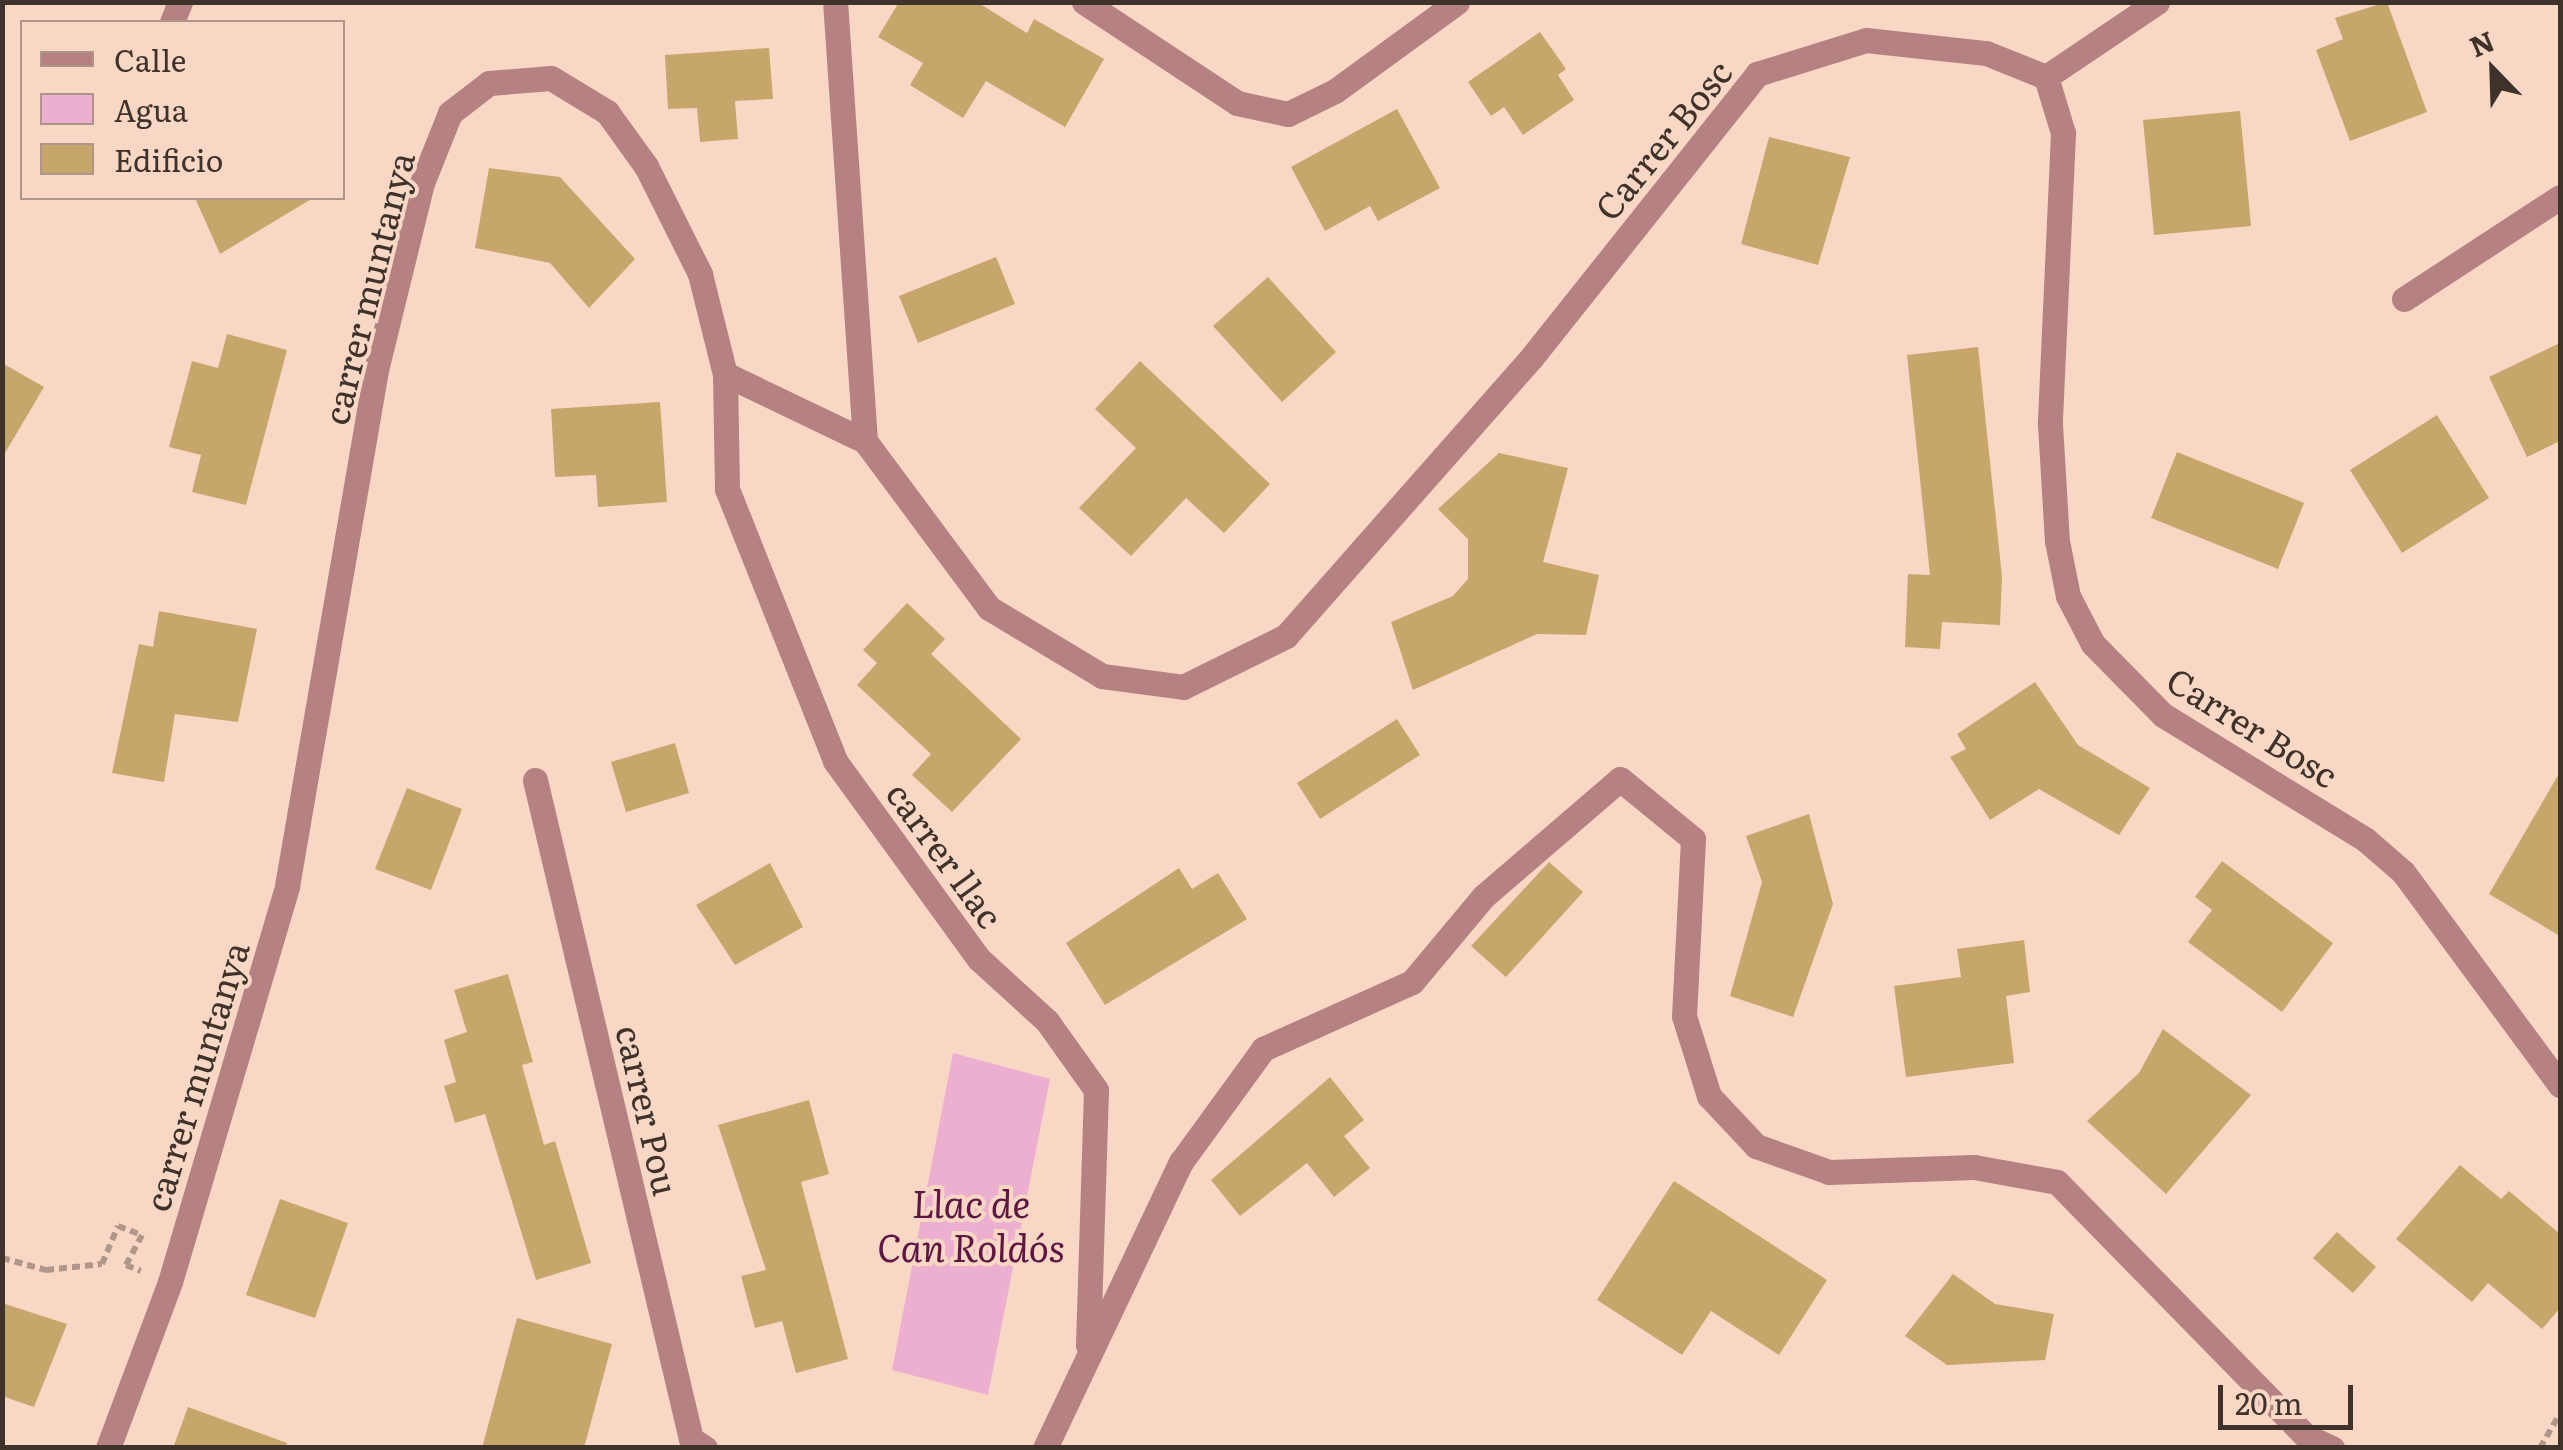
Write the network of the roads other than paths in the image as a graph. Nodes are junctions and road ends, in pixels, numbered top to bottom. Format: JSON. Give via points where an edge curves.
{"nodes":[{"id":1,"x":835,"y":2,"type":"edge"},
{"id":2,"x":1084,"y":2,"type":"edge"},
{"id":3,"x":1457,"y":2,"type":"edge"},
{"id":4,"x":2157,"y":2,"type":"edge"},
{"id":5,"x":2046,"y":77,"type":"junction"},
{"id":6,"x":2560,"y":197,"type":"edge"},
{"id":7,"x":2404,"y":298,"type":"dead end"},
{"id":8,"x":726,"y":374,"type":"junction"},
{"id":9,"x":864,"y":441,"type":"junction"},
{"id":10,"x":535,"y":780,"type":"dead end"},
{"id":11,"x":2560,"y":1085,"type":"edge"},
{"id":12,"x":1088,"y":1357,"type":"junction"},
{"id":13,"x":692,"y":1445,"type":"edge"},
{"id":14,"x":108,"y":1448,"type":"edge"},
{"id":15,"x":1045,"y":1448,"type":"edge"},
{"id":16,"x":2332,"y":1448,"type":"edge"}],
"edges":[{"from":1,"to":9,"type":"street"},
{"from":2,"to":3,"type":"street","via":[[1237,103],[1288,114],[1335,91]]},
{"from":4,"to":5,"type":"street"},
{"from":5,"to":9,"type":"street","name":"Carrer Bosc","via":[[1986,52],[1866,40],[1756,74],[1532,357],[1286,636],[1183,687],[1102,676],[989,608]]},
{"from":5,"to":11,"type":"street","name":"Carrer Bosc","via":[[2063,133],[2050,424],[2056,521],[2077,612],[2128,686],[2163,715],[2366,840],[2403,872]]},
{"from":6,"to":7,"type":"street"},
{"from":8,"to":9,"type":"street"},
{"from":8,"to":12,"type":"street","name":"carrer llac","via":[[727,489],[835,761],[979,959],[1047,1021],[1096,1090]]},
{"from":8,"to":14,"type":"street","name":"carrer muntanya","via":[[700,274],[646,166],[607,112],[551,78],[489,83],[450,112],[422,183],[376,370],[288,886],[170,1282]]},
{"from":10,"to":13,"type":"street","name":"carrer Pou"},
{"from":12,"to":15,"type":"street"},
{"from":12,"to":16,"type":"street","via":[[1181,1162],[1263,1049],[1412,982],[1484,896],[1620,779],[1693,839],[1684,1016],[1709,1096],[1756,1146],[1830,1172],[1974,1167],[2057,1182],[2306,1436]]}]}
